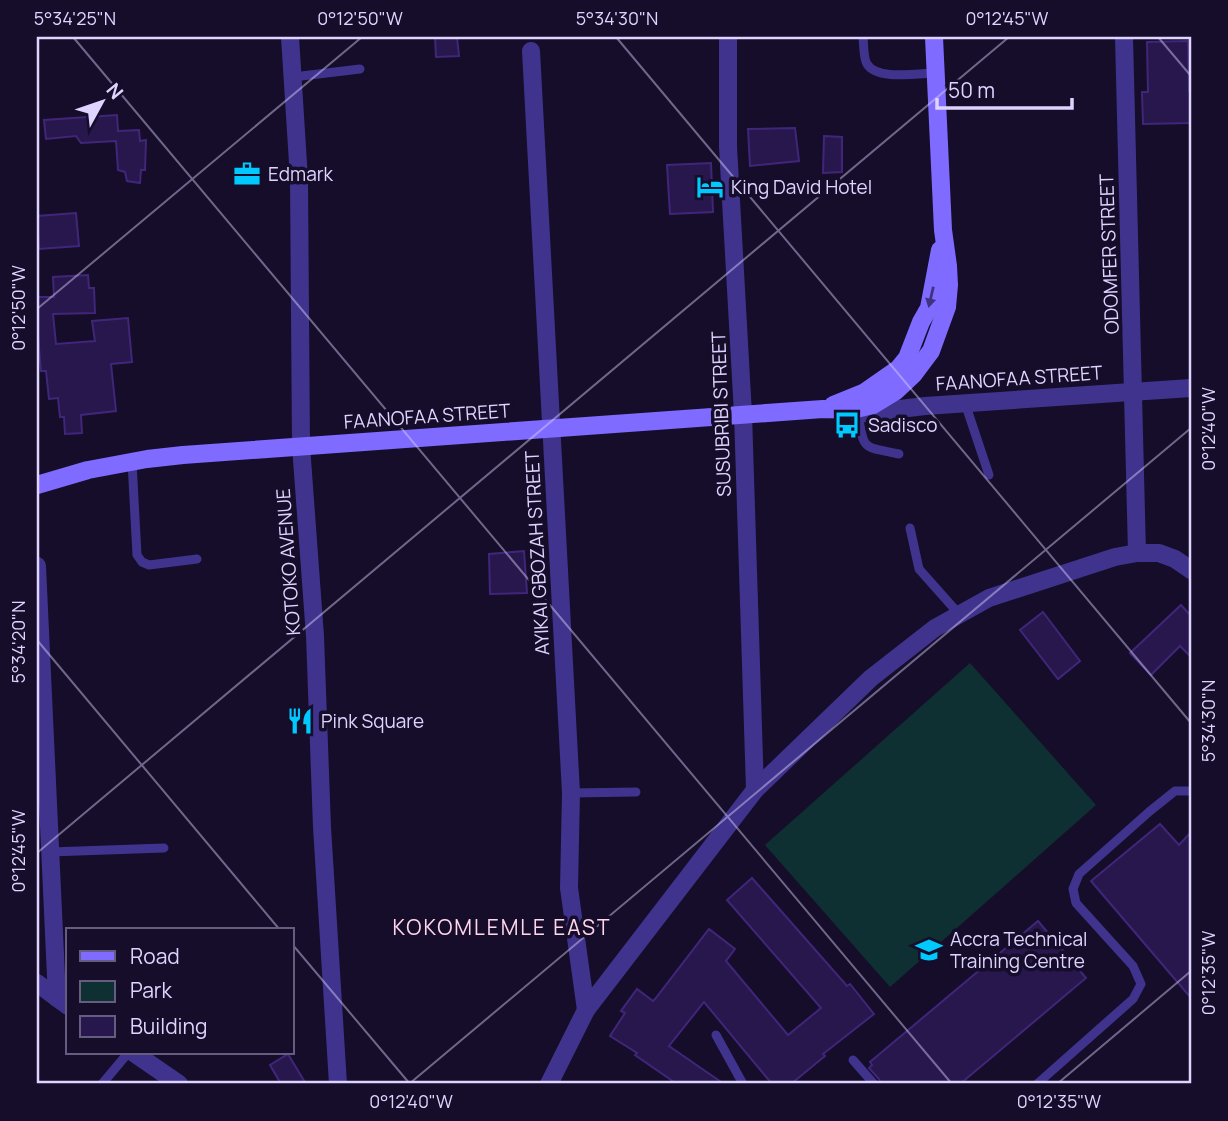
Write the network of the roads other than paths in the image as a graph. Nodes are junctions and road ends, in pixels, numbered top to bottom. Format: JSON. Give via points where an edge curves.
{"nodes":[{"id":1,"x":290,"y":37,"type":"edge"},
{"id":2,"x":727,"y":37,"type":"edge"},
{"id":3,"x":863,"y":37,"type":"edge"},
{"id":4,"x":934,"y":37,"type":"edge"},
{"id":5,"x":1124,"y":37,"type":"edge"},
{"id":6,"x":531,"y":51,"type":"dead end"},
{"id":7,"x":360,"y":69,"type":"dead end"},
{"id":8,"x":936,"y":73,"type":"junction"},
{"id":9,"x":293,"y":77,"type":"junction"},
{"id":10,"x":943,"y":230,"type":"junction"},
{"id":11,"x":1191,"y":388,"type":"edge"},
{"id":12,"x":1134,"y":391,"type":"junction"},
{"id":13,"x":965,"y":403,"type":"junction"},
{"id":14,"x":823,"y":409,"type":"junction"},
{"id":15,"x":855,"y":412,"type":"junction"},
{"id":16,"x":743,"y":414,"type":"junction"},
{"id":17,"x":552,"y":428,"type":"junction"},
{"id":18,"x":301,"y":446,"type":"junction"},
{"id":19,"x":899,"y":454,"type":"dead end"},
{"id":20,"x":132,"y":462,"type":"junction"},
{"id":21,"x":989,"y":475,"type":"dead end"},
{"id":22,"x":37,"y":485,"type":"edge"},
{"id":23,"x":910,"y":528,"type":"dead end"},
{"id":24,"x":1137,"y":553,"type":"junction"},
{"id":25,"x":197,"y":559,"type":"dead end"},
{"id":26,"x":37,"y":566,"type":"edge"},
{"id":27,"x":1191,"y":570,"type":"edge"},
{"id":28,"x":959,"y":614,"type":"junction"},
{"id":29,"x":755,"y":790,"type":"junction"},
{"id":30,"x":1191,"y":791,"type":"edge"},
{"id":31,"x":636,"y":792,"type":"dead end"},
{"id":32,"x":571,"y":793,"type":"junction"},
{"id":33,"x":164,"y":848,"type":"dead end"},
{"id":34,"x":50,"y":852,"type":"junction"},
{"id":35,"x":37,"y":983,"type":"edge"},
{"id":36,"x":63,"y":1002,"type":"edge"},
{"id":37,"x":586,"y":1010,"type":"junction"},
{"id":38,"x":716,"y":1035,"type":"dead end"},
{"id":39,"x":127,"y":1054,"type":"edge"},
{"id":40,"x":135,"y":1054,"type":"edge"},
{"id":41,"x":853,"y":1060,"type":"dead end"},
{"id":42,"x":102,"y":1084,"type":"edge"},
{"id":43,"x":178,"y":1084,"type":"edge"},
{"id":44,"x":338,"y":1084,"type":"edge"},
{"id":45,"x":549,"y":1084,"type":"edge"},
{"id":46,"x":743,"y":1084,"type":"edge"},
{"id":47,"x":874,"y":1084,"type":"edge"},
{"id":48,"x":1037,"y":1084,"type":"edge"}],
"edges":[{"from":1,"to":9,"type":"street","name":"KOTOKO AVENUE"},
{"from":2,"to":16,"type":"street","name":"SUSUBRIBI STREET","via":[[728,148]]},
{"from":3,"to":8,"type":"lane","via":[[865,61],[874,71],[884,75]]},
{"from":4,"to":8,"type":"main road"},
{"from":5,"to":12,"type":"street","name":"ODOMFER STREET"},
{"from":6,"to":17,"type":"street","name":"AYIKAI GBOZAH STREET"},
{"from":7,"to":9,"type":"lane"},
{"from":8,"to":10,"type":"main road"},
{"from":9,"to":18,"type":"street","name":"KOTOKO AVENUE","via":[[299,179]]},
{"from":10,"to":14,"type":"main road","one_way":true,"via":[[929,308],[907,358],[865,392]]},
{"from":10,"to":15,"type":"main road","via":[[947,307],[931,351],[887,398]]},
{"from":11,"to":12,"type":"street","name":"FAANOFAA STREET"},
{"from":12,"to":13,"type":"street","name":"FAANOFAA STREET"},
{"from":12,"to":24,"type":"street","name":"ODOMFER STREET"},
{"from":13,"to":15,"type":"street","name":"FAANOFAA STREET"},
{"from":13,"to":21,"type":"lane"},
{"from":14,"to":15,"type":"main road"},
{"from":14,"to":16,"type":"main road","name":"FAANOFAA STREET"},
{"from":15,"to":19,"type":"lane","via":[[864,443]]},
{"from":16,"to":17,"type":"main road","name":"FAANOFAA STREET"},
{"from":16,"to":29,"type":"street","name":"SUSUBRIBI STREET"},
{"from":17,"to":18,"type":"main road","name":"FAANOFAA STREET"},
{"from":17,"to":32,"type":"street","name":"AYIKAI GBOZAH STREET"},
{"from":18,"to":20,"type":"main road","name":"FAANOFAA STREET"},
{"from":18,"to":44,"type":"street","name":"KOTOKO AVENUE"},
{"from":20,"to":22,"type":"main road","name":"FAANOFAA STREET"},
{"from":20,"to":25,"type":"lane","via":[[137,555],[149,565]]},
{"from":23,"to":28,"type":"lane","via":[[919,569]]},
{"from":24,"to":27,"type":"street","via":[[1159,553]]},
{"from":24,"to":28,"type":"street","via":[[1115,556],[989,598]]},
{"from":26,"to":34,"type":"street"},
{"from":28,"to":29,"type":"street","via":[[871,678]]},
{"from":29,"to":37,"type":"street"},
{"from":30,"to":48,"type":"lane","via":[[1175,791],[1079,874],[1073,889],[1076,903],[1133,966],[1141,984],[1133,999]]},
{"from":31,"to":32,"type":"lane"},
{"from":32,"to":37,"type":"street","name":"AYIKAI GBOZAH STREET","via":[[569,888]]},
{"from":33,"to":34,"type":"lane"},
{"from":34,"to":36,"type":"street"},
{"from":35,"to":36,"type":"street"},
{"from":37,"to":45,"type":"street"},
{"from":38,"to":46,"type":"lane"},
{"from":39,"to":42,"type":"lane"},
{"from":40,"to":43,"type":"street"},
{"from":41,"to":47,"type":"lane"}]}
